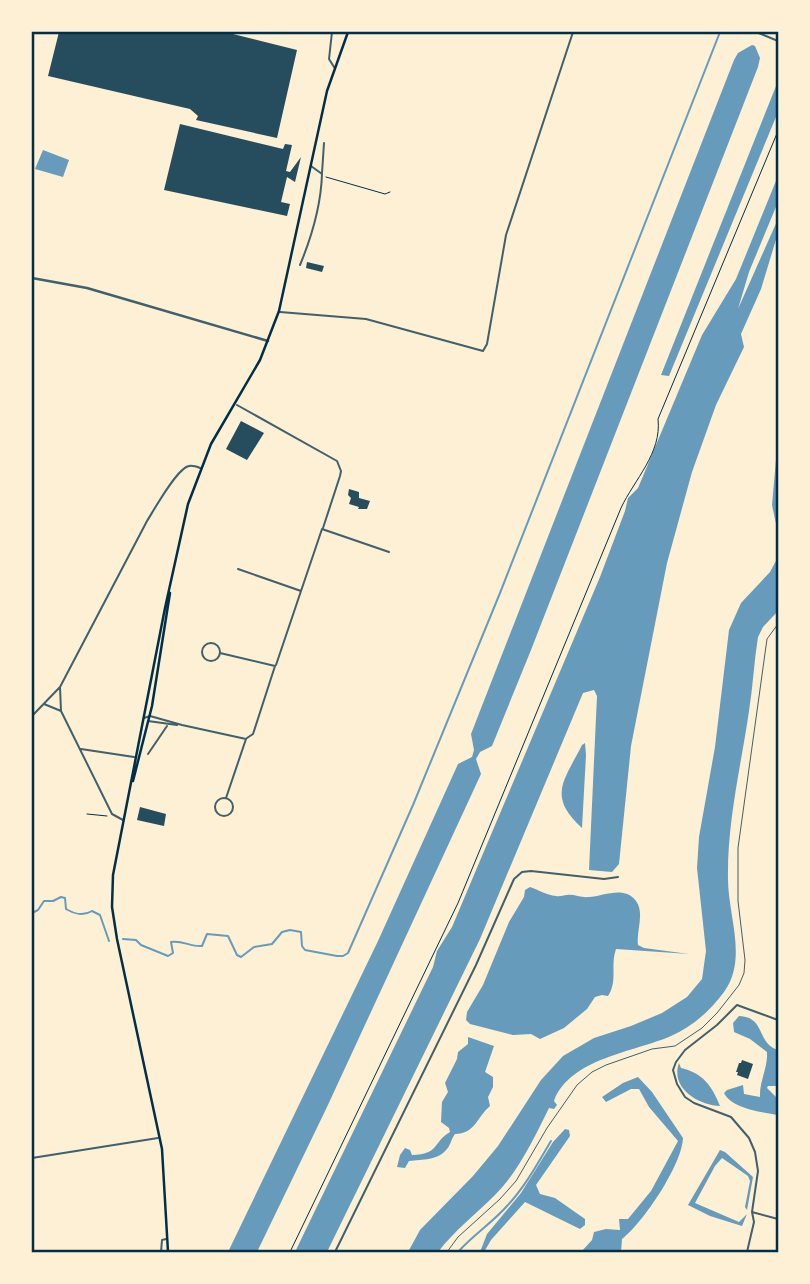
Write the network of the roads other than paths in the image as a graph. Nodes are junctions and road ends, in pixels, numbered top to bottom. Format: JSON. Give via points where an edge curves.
{"nodes":[{"id":1,"x":332,"y":32,"type":"edge"},
{"id":2,"x":348,"y":32,"type":"edge"},
{"id":3,"x":573,"y":32,"type":"edge"},
{"id":4,"x":756,"y":32,"type":"edge"},
{"id":5,"x":779,"y":41,"type":"edge"},
{"id":6,"x":334,"y":68,"type":"junction"},
{"id":7,"x":324,"y":142,"type":"dead end"},
{"id":8,"x":310,"y":165,"type":"junction"},
{"id":9,"x":322,"y":174,"type":"junction"},
{"id":10,"x":300,"y":265,"type":"dead end"},
{"id":11,"x":32,"y":278,"type":"edge"},
{"id":12,"x":279,"y":311,"type":"junction"},
{"id":13,"x":268,"y":341,"type":"junction"},
{"id":14,"x":235,"y":404,"type":"junction"},
{"id":15,"x":200,"y":468,"type":"junction"},
{"id":16,"x":322,"y":529,"type":"junction"},
{"id":17,"x":389,"y":552,"type":"dead end"},
{"id":18,"x":238,"y":569,"type":"dead end"},
{"id":19,"x":172,"y":582,"type":"junction"},
{"id":20,"x":301,"y":591,"type":"junction"},
{"id":21,"x":779,"y":624,"type":"edge"},
{"id":22,"x":220,"y":653,"type":"junction"},
{"id":23,"x":275,"y":666,"type":"junction"},
{"id":24,"x":60,"y":687,"type":"junction"},
{"id":25,"x":43,"y":704,"type":"junction"},
{"id":26,"x":61,"y":711,"type":"junction"},
{"id":27,"x":32,"y":716,"type":"edge"},
{"id":28,"x":150,"y":716,"type":"junction"},
{"id":29,"x":143,"y":718,"type":"junction"},
{"id":30,"x":149,"y":721,"type":"junction"},
{"id":31,"x":169,"y":723,"type":"junction"},
{"id":32,"x":246,"y":739,"type":"junction"},
{"id":33,"x":81,"y":750,"type":"junction"},
{"id":34,"x":148,"y":754,"type":"dead end"},
{"id":35,"x":135,"y":758,"type":"junction"},
{"id":36,"x":130,"y":792,"type":"junction"},
{"id":37,"x":226,"y":798,"type":"junction"},
{"id":38,"x":124,"y":820,"type":"junction"},
{"id":39,"x":618,"y":877,"type":"dead end"},
{"id":40,"x":779,"y":1020,"type":"edge"},
{"id":41,"x":159,"y":1138,"type":"junction"},
{"id":42,"x":32,"y":1158,"type":"edge"},
{"id":43,"x":751,"y":1212,"type":"junction"},
{"id":44,"x":779,"y":1219,"type":"edge"},
{"id":45,"x":167,"y":1239,"type":"junction"},
{"id":46,"x":161,"y":1252,"type":"edge"},
{"id":47,"x":168,"y":1252,"type":"edge"},
{"id":48,"x":335,"y":1252,"type":"edge"},
{"id":49,"x":447,"y":1252,"type":"edge"},
{"id":50,"x":747,"y":1252,"type":"edge"}],
"edges":[{"from":1,"to":6,"type":"street","via":[[329,59]]},
{"from":2,"to":6,"type":"main road"},
{"from":3,"to":12,"type":"street","via":[[506,235],[483,351],[366,319]]},
{"from":4,"to":5,"type":"street"},
{"from":6,"to":8,"type":"main road"},
{"from":7,"to":9,"type":"street"},
{"from":8,"to":9,"type":"street"},
{"from":8,"to":12,"type":"main road"},
{"from":9,"to":10,"type":"street","via":[[312,234]]},
{"from":11,"to":13,"type":"street","via":[[87,288]]},
{"from":12,"to":13,"type":"main road"},
{"from":13,"to":14,"type":"main road"},
{"from":14,"to":15,"type":"main road"},
{"from":14,"to":16,"type":"street","via":[[337,461],[340,476]]},
{"from":15,"to":19,"type":"main road"},
{"from":15,"to":24,"type":"street","via":[[184,468],[147,521]]},
{"from":16,"to":17,"type":"street"},
{"from":16,"to":20,"type":"street"},
{"from":18,"to":20,"type":"street"},
{"from":19,"to":28,"type":"main road"},
{"from":19,"to":29,"type":"main road"},
{"from":20,"to":23,"type":"street"},
{"from":21,"to":49,"type":"lane","via":[[767,639],[741,812],[737,878],[745,960],[739,985],[702,1028],[675,1046],[606,1065],[577,1085],[516,1181]]},
{"from":22,"to":22,"type":"street","via":[[214,643],[202,650],[210,660]]},
{"from":22,"to":23,"type":"street"},
{"from":23,"to":32,"type":"street","via":[[253,734]]},
{"from":24,"to":25,"type":"street"},
{"from":24,"to":26,"type":"street"},
{"from":25,"to":26,"type":"street"},
{"from":25,"to":27,"type":"street"},
{"from":26,"to":33,"type":"street"},
{"from":28,"to":29,"type":"street"},
{"from":28,"to":30,"type":"main road"},
{"from":28,"to":31,"type":"street"},
{"from":29,"to":30,"type":"street"},
{"from":29,"to":35,"type":"main road"},
{"from":30,"to":31,"type":"street"},
{"from":30,"to":36,"type":"main road"},
{"from":31,"to":32,"type":"street"},
{"from":31,"to":34,"type":"street"},
{"from":32,"to":37,"type":"street"},
{"from":33,"to":35,"type":"street"},
{"from":33,"to":38,"type":"street","via":[[112,814]]},
{"from":35,"to":36,"type":"main road"},
{"from":36,"to":38,"type":"main road"},
{"from":37,"to":37,"type":"street","via":[[216,802],[220,815],[232,810]]},
{"from":38,"to":41,"type":"main road","via":[[113,907]]},
{"from":39,"to":48,"type":"street","via":[[531,871],[514,879]]},
{"from":40,"to":43,"type":"street","via":[[737,1005],[685,1050],[673,1070],[685,1097],[731,1117],[749,1138],[758,1171]]},
{"from":41,"to":42,"type":"street"},
{"from":41,"to":45,"type":"main road"},
{"from":43,"to":44,"type":"street"},
{"from":43,"to":50,"type":"street","via":[[754,1222]]},
{"from":45,"to":46,"type":"street","via":[[162,1240]]},
{"from":45,"to":47,"type":"main road"}]}
